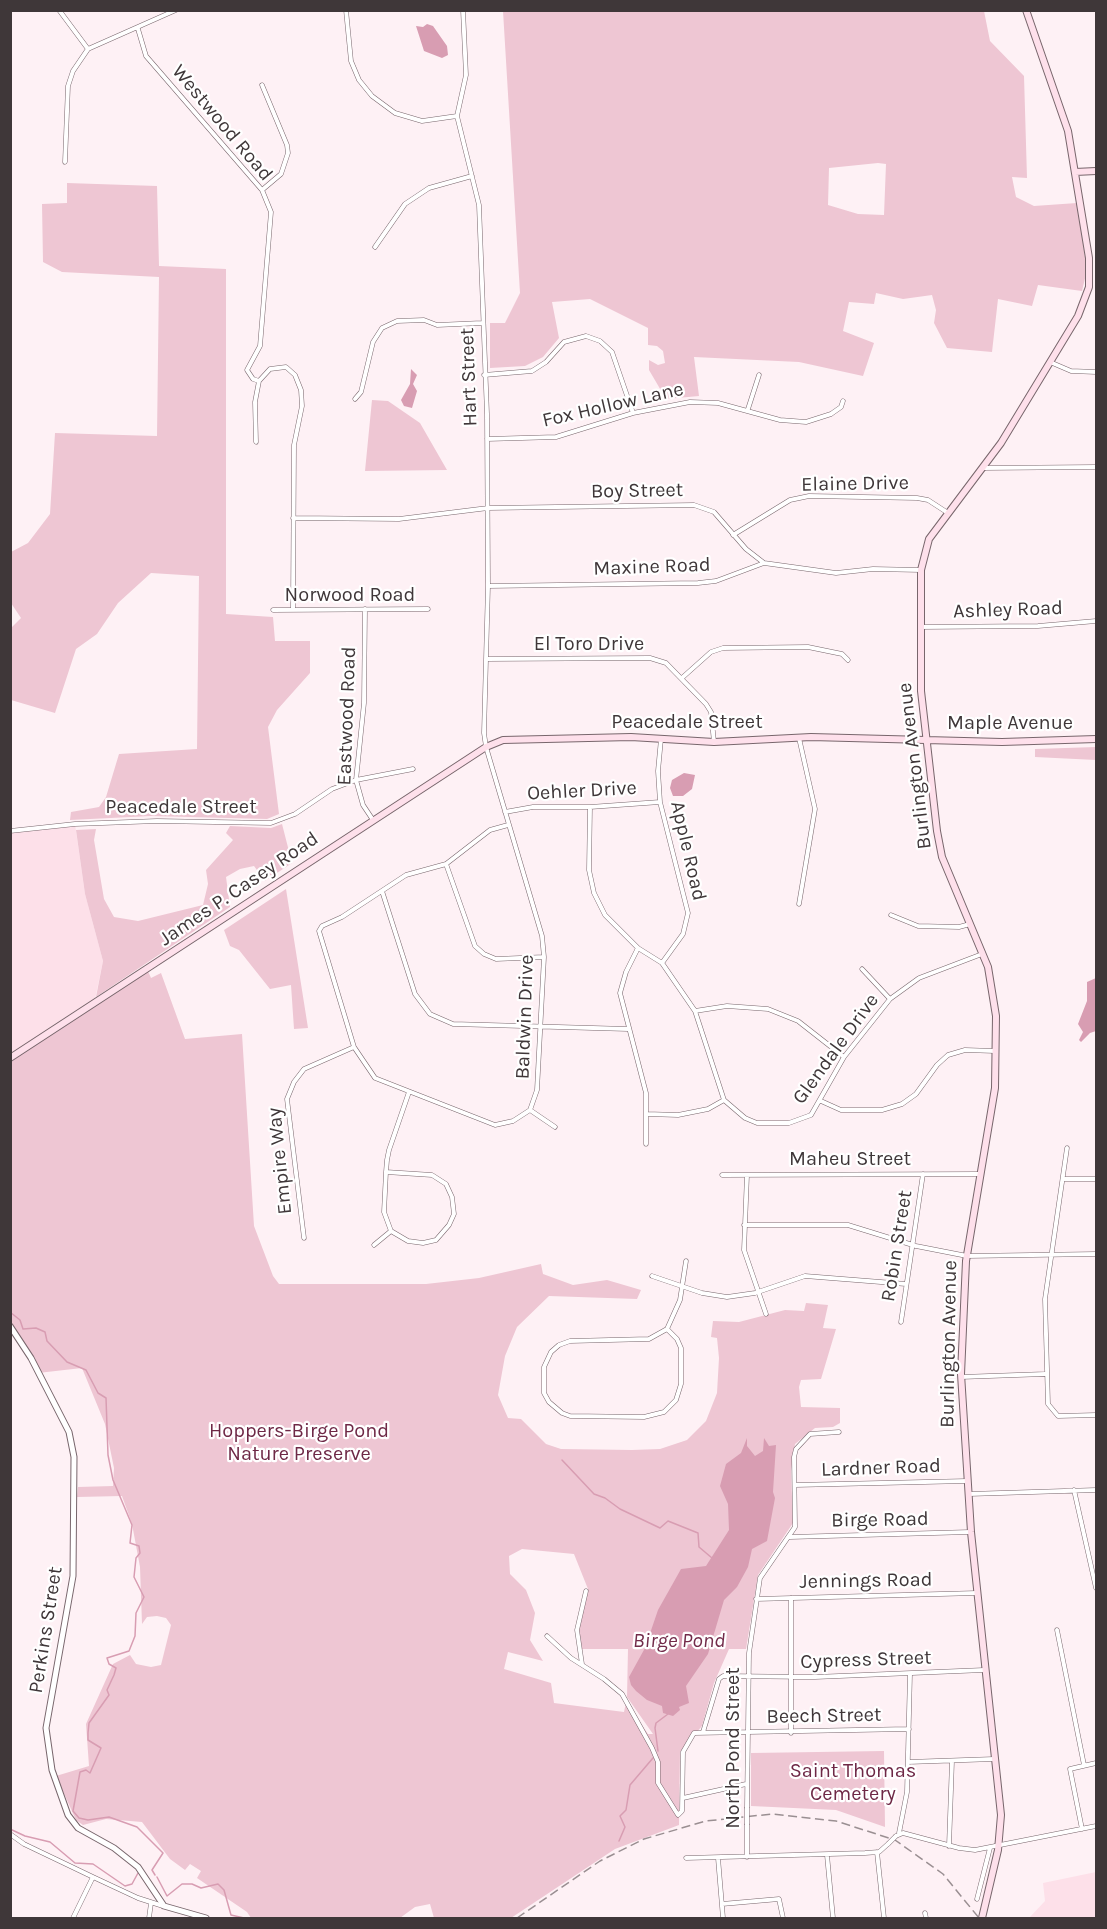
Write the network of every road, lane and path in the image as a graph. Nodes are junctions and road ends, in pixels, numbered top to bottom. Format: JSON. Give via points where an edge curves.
{"nodes":[{"id":1,"x":59,"y":10,"type":"edge"},
{"id":2,"x":176,"y":10,"type":"edge"},
{"id":3,"x":346,"y":10,"type":"edge"},
{"id":4,"x":463,"y":10,"type":"edge"},
{"id":5,"x":1026,"y":10,"type":"edge"},
{"id":6,"x":138,"y":29,"type":"junction"},
{"id":7,"x":88,"y":49,"type":"junction"},
{"id":8,"x":262,"y":85,"type":"dead end"},
{"id":9,"x":457,"y":116,"type":"junction"},
{"id":10,"x":65,"y":162,"type":"dead end"},
{"id":11,"x":1096,"y":171,"type":"edge"},
{"id":12,"x":1075,"y":172,"type":"junction"},
{"id":13,"x":472,"y":176,"type":"junction"},
{"id":14,"x":262,"y":190,"type":"junction"},
{"id":15,"x":375,"y":247,"type":"dead end"},
{"id":16,"x":482,"y":323,"type":"junction"},
{"id":17,"x":1050,"y":362,"type":"junction"},
{"id":18,"x":1096,"y":372,"type":"edge"},
{"id":19,"x":484,"y":375,"type":"junction"},
{"id":20,"x":759,"y":375,"type":"dead end"},
{"id":21,"x":259,"y":381,"type":"junction"},
{"id":22,"x":355,"y":399,"type":"dead end"},
{"id":23,"x":843,"y":400,"type":"dead end"},
{"id":24,"x":748,"y":409,"type":"junction"},
{"id":25,"x":633,"y":413,"type":"junction"},
{"id":26,"x":487,"y":439,"type":"junction"},
{"id":27,"x":256,"y":442,"type":"dead end"},
{"id":28,"x":1096,"y":467,"type":"edge"},
{"id":29,"x":983,"y":468,"type":"junction"},
{"id":30,"x":488,"y":508,"type":"junction"},
{"id":31,"x":948,"y":513,"type":"junction"},
{"id":32,"x":293,"y":518,"type":"junction"},
{"id":33,"x":733,"y":535,"type":"junction"},
{"id":34,"x":764,"y":563,"type":"junction"},
{"id":35,"x":921,"y":570,"type":"junction"},
{"id":36,"x":488,"y":586,"type":"junction"},
{"id":37,"x":292,"y":608,"type":"junction"},
{"id":38,"x":365,"y":609,"type":"junction"},
{"id":39,"x":428,"y":609,"type":"dead end"},
{"id":40,"x":273,"y":610,"type":"dead end"},
{"id":41,"x":1096,"y":621,"type":"edge"},
{"id":42,"x":920,"y":627,"type":"junction"},
{"id":43,"x":486,"y":659,"type":"junction"},
{"id":44,"x":848,"y":660,"type":"dead end"},
{"id":45,"x":683,"y":677,"type":"junction"},
{"id":46,"x":799,"y":737,"type":"junction"},
{"id":47,"x":661,"y":739,"type":"junction"},
{"id":48,"x":925,"y":739,"type":"junction"},
{"id":49,"x":1096,"y":739,"type":"edge"},
{"id":50,"x":714,"y":742,"type":"junction"},
{"id":51,"x":486,"y":747,"type":"junction"},
{"id":52,"x":412,"y":769,"type":"dead end"},
{"id":53,"x":356,"y":780,"type":"junction"},
{"id":54,"x":660,"y":802,"type":"junction"},
{"id":55,"x":590,"y":807,"type":"junction"},
{"id":56,"x":505,"y":812,"type":"junction"},
{"id":57,"x":373,"y":820,"type":"junction"},
{"id":58,"x":508,"y":825,"type":"junction"},
{"id":59,"x":10,"y":831,"type":"edge"},
{"id":60,"x":447,"y":864,"type":"junction"},
{"id":61,"x":382,"y":891,"type":"junction"},
{"id":62,"x":799,"y":904,"type":"dead end"},
{"id":63,"x":891,"y":915,"type":"dead end"},
{"id":64,"x":970,"y":924,"type":"junction"},
{"id":65,"x":638,"y":948,"type":"junction"},
{"id":66,"x":983,"y":953,"type":"junction"},
{"id":67,"x":544,"y":957,"type":"junction"},
{"id":68,"x":662,"y":963,"type":"junction"},
{"id":69,"x":862,"y":969,"type":"dead end"},
{"id":70,"x":890,"y":999,"type":"junction"},
{"id":71,"x":695,"y":1011,"type":"junction"},
{"id":72,"x":541,"y":1028,"type":"junction"},
{"id":73,"x":628,"y":1029,"type":"junction"},
{"id":74,"x":354,"y":1047,"type":"junction"},
{"id":75,"x":995,"y":1051,"type":"junction"},
{"id":76,"x":844,"y":1057,"type":"junction"},
{"id":77,"x":10,"y":1058,"type":"edge"},
{"id":78,"x":409,"y":1092,"type":"junction"},
{"id":79,"x":724,"y":1100,"type":"junction"},
{"id":80,"x":821,"y":1101,"type":"junction"},
{"id":81,"x":530,"y":1110,"type":"junction"},
{"id":82,"x":647,"y":1114,"type":"junction"},
{"id":83,"x":555,"y":1127,"type":"dead end"},
{"id":84,"x":646,"y":1144,"type":"dead end"},
{"id":85,"x":1067,"y":1148,"type":"dead end"},
{"id":86,"x":386,"y":1172,"type":"junction"},
{"id":87,"x":923,"y":1174,"type":"junction"},
{"id":88,"x":979,"y":1174,"type":"junction"},
{"id":89,"x":722,"y":1175,"type":"dead end"},
{"id":90,"x":747,"y":1175,"type":"junction"},
{"id":91,"x":1063,"y":1179,"type":"junction"},
{"id":92,"x":1096,"y":1179,"type":"edge"},
{"id":93,"x":744,"y":1225,"type":"junction"},
{"id":94,"x":391,"y":1231,"type":"junction"},
{"id":95,"x":304,"y":1238,"type":"dead end"},
{"id":96,"x":374,"y":1245,"type":"dead end"},
{"id":97,"x":913,"y":1245,"type":"junction"},
{"id":98,"x":1050,"y":1254,"type":"junction"},
{"id":99,"x":1096,"y":1254,"type":"edge"},
{"id":100,"x":967,"y":1256,"type":"junction"},
{"id":101,"x":686,"y":1262,"type":"dead end"},
{"id":102,"x":652,"y":1276,"type":"dead end"},
{"id":103,"x":906,"y":1284,"type":"junction"},
{"id":104,"x":683,"y":1287,"type":"junction"},
{"id":105,"x":759,"y":1292,"type":"junction"},
{"id":106,"x":766,"y":1314,"type":"dead end"},
{"id":107,"x":900,"y":1322,"type":"dead end"},
{"id":108,"x":10,"y":1326,"type":"edge"},
{"id":109,"x":668,"y":1329,"type":"junction"},
{"id":110,"x":1045,"y":1374,"type":"junction"},
{"id":111,"x":961,"y":1377,"type":"junction"},
{"id":112,"x":1095,"y":1414,"type":"edge"},
{"id":113,"x":839,"y":1432,"type":"dead end"},
{"id":114,"x":967,"y":1481,"type":"junction"},
{"id":115,"x":795,"y":1485,"type":"junction"},
{"id":116,"x":1074,"y":1490,"type":"junction"},
{"id":117,"x":1096,"y":1490,"type":"edge"},
{"id":118,"x":969,"y":1494,"type":"junction"},
{"id":119,"x":971,"y":1532,"type":"junction"},
{"id":120,"x":790,"y":1537,"type":"junction"},
{"id":121,"x":1096,"y":1588,"type":"edge"},
{"id":122,"x":586,"y":1591,"type":"dead end"},
{"id":123,"x":977,"y":1593,"type":"junction"},
{"id":124,"x":791,"y":1598,"type":"junction"},
{"id":125,"x":756,"y":1599,"type":"junction"},
{"id":126,"x":1058,"y":1630,"type":"dead end"},
{"id":127,"x":547,"y":1636,"type":"dead end"},
{"id":128,"x":582,"y":1665,"type":"junction"},
{"id":129,"x":984,"y":1670,"type":"junction"},
{"id":130,"x":910,"y":1674,"type":"junction"},
{"id":131,"x":748,"y":1677,"type":"junction"},
{"id":132,"x":792,"y":1677,"type":"junction"},
{"id":133,"x":909,"y":1729,"type":"junction"},
{"id":134,"x":703,"y":1732,"type":"junction"},
{"id":135,"x":747,"y":1732,"type":"junction"},
{"id":136,"x":791,"y":1732,"type":"junction"},
{"id":137,"x":994,"y":1759,"type":"junction"},
{"id":138,"x":952,"y":1761,"type":"junction"},
{"id":139,"x":908,"y":1762,"type":"junction"},
{"id":140,"x":1096,"y":1763,"type":"edge"},
{"id":141,"x":1084,"y":1765,"type":"junction"},
{"id":142,"x":746,"y":1784,"type":"junction"},
{"id":143,"x":682,"y":1798,"type":"junction"},
{"id":144,"x":1096,"y":1826,"type":"edge"},
{"id":145,"x":1082,"y":1829,"type":"junction"},
{"id":146,"x":10,"y":1834,"type":"edge"},
{"id":147,"x":898,"y":1834,"type":"junction"},
{"id":148,"x":949,"y":1846,"type":"junction"},
{"id":149,"x":999,"y":1847,"type":"junction"},
{"id":150,"x":990,"y":1848,"type":"junction"},
{"id":151,"x":878,"y":1852,"type":"junction"},
{"id":152,"x":826,"y":1856,"type":"junction"},
{"id":153,"x":747,"y":1857,"type":"junction"},
{"id":154,"x":686,"y":1858,"type":"dead end"},
{"id":155,"x":718,"y":1858,"type":"junction"},
{"id":156,"x":93,"y":1877,"type":"junction"},
{"id":157,"x":977,"y":1899,"type":"dead end"},
{"id":158,"x":152,"y":1904,"type":"junction"},
{"id":159,"x":722,"y":1904,"type":"junction"},
{"id":160,"x":164,"y":1906,"type":"junction"},
{"id":161,"x":925,"y":1913,"type":"dead end"},
{"id":162,"x":73,"y":1918,"type":"edge"},
{"id":163,"x":149,"y":1918,"type":"edge"},
{"id":164,"x":206,"y":1918,"type":"edge"},
{"id":165,"x":723,"y":1918,"type":"edge"},
{"id":166,"x":783,"y":1918,"type":"edge"},
{"id":167,"x":832,"y":1918,"type":"edge"},
{"id":168,"x":884,"y":1918,"type":"edge"},
{"id":169,"x":926,"y":1918,"type":"edge"},
{"id":170,"x":982,"y":1918,"type":"edge"}],
"edges":[{"from":1,"to":7,"type":"street"},
{"from":2,"to":6,"type":"street"},
{"from":3,"to":9,"type":"street","via":[[351,61],[372,96],[395,113],[422,121]]},
{"from":4,"to":9,"type":"street","name":"Hart Street","via":[[466,75]]},
{"from":5,"to":12,"type":"main road","name":"Burlington Avenue","via":[[1066,125]]},
{"from":6,"to":7,"type":"street"},
{"from":6,"to":14,"type":"street","name":"Westwood Road","via":[[146,56]]},
{"from":7,"to":10,"type":"street","via":[[68,86]]},
{"from":8,"to":14,"type":"street","via":[[288,153],[281,174]]},
{"from":9,"to":13,"type":"street","name":"Hart Street"},
{"from":11,"to":12,"type":"main road"},
{"from":12,"to":17,"type":"main road","name":"Burlington Avenue","via":[[1089,258],[1089,287],[1083,307]]},
{"from":13,"to":15,"type":"street","via":[[429,188],[405,204]]},
{"from":13,"to":16,"type":"street","name":"Hart Street","via":[[480,214]]},
{"from":14,"to":21,"type":"street","name":"Westwood Road","via":[[271,212],[271,234],[266,254],[260,346],[247,370]]},
{"from":16,"to":19,"type":"street","name":"Hart Street"},
{"from":16,"to":22,"type":"street","via":[[437,325],[424,320],[397,321],[382,328],[373,342],[361,392]]},
{"from":17,"to":18,"type":"street","via":[[1071,371]]},
{"from":17,"to":29,"type":"main road","name":"Burlington Avenue"},
{"from":19,"to":25,"type":"street","via":[[532,371],[564,342],[586,336],[600,341],[612,352]]},
{"from":19,"to":26,"type":"street","name":"Hart Street"},
{"from":20,"to":24,"type":"street"},
{"from":21,"to":27,"type":"street"},
{"from":21,"to":32,"type":"street","via":[[270,369],[286,367],[295,375],[301,390],[302,406],[294,445]]},
{"from":23,"to":24,"type":"street","name":"Fox Hollow Lane","via":[[841,407],[831,414],[806,422],[780,420]]},
{"from":24,"to":25,"type":"street","name":"Fox Hollow Lane","via":[[690,402]]},
{"from":25,"to":26,"type":"street","name":"Fox Hollow Lane","via":[[556,437]]},
{"from":26,"to":30,"type":"street","name":"Hart Street"},
{"from":28,"to":29,"type":"street"},
{"from":29,"to":31,"type":"main road","name":"Burlington Avenue"},
{"from":30,"to":32,"type":"street","name":"Boy Street","via":[[399,519]]},
{"from":30,"to":33,"type":"street","name":"Boy Street","via":[[694,506],[714,512]]},
{"from":30,"to":36,"type":"street","name":"Hart Street"},
{"from":31,"to":33,"type":"street","name":"Elaine Drive","via":[[917,498],[809,496],[790,500]]},
{"from":31,"to":35,"type":"main road","name":"Burlington Avenue","via":[[926,546]]},
{"from":32,"to":37,"type":"street"},
{"from":33,"to":34,"type":"street","name":"Boy Street"},
{"from":34,"to":35,"type":"street","name":"Maxine Road","via":[[836,573]]},
{"from":34,"to":36,"type":"street","name":"Maxine Road","via":[[716,581],[698,583]]},
{"from":35,"to":42,"type":"main road","name":"Burlington Avenue"},
{"from":36,"to":43,"type":"street","name":"Hart Street"},
{"from":37,"to":38,"type":"street","name":"Norwood Road"},
{"from":37,"to":40,"type":"street","name":"Norwood Road"},
{"from":38,"to":39,"type":"street","name":"Norwood Road"},
{"from":38,"to":53,"type":"street","name":"Eastwood Road","via":[[364,703]]},
{"from":41,"to":42,"type":"street","name":"Ashley Road","via":[[1038,626]]},
{"from":42,"to":48,"type":"main road","name":"Burlington Avenue"},
{"from":43,"to":45,"type":"street","name":"El Toro Drive","via":[[650,658],[666,663]]},
{"from":43,"to":51,"type":"street","name":"Hart Street"},
{"from":44,"to":45,"type":"street","via":[[842,654],[808,647],[723,648],[711,652]]},
{"from":45,"to":50,"type":"street","name":"El Toro Drive","via":[[711,712]]},
{"from":46,"to":48,"type":"main road","name":"Peacedale Street"},
{"from":46,"to":50,"type":"main road","name":"Peacedale Street"},
{"from":46,"to":62,"type":"street","via":[[815,809]]},
{"from":47,"to":50,"type":"main road","name":"Peacedale Street"},
{"from":47,"to":51,"type":"main road","name":"Peacedale Street","via":[[532,738],[503,740]]},
{"from":47,"to":54,"type":"street","name":"Apple Road"},
{"from":48,"to":49,"type":"main road","name":"Maple Avenue"},
{"from":48,"to":64,"type":"main road","name":"Burlington Avenue","via":[[939,843]]},
{"from":51,"to":56,"type":"street","name":"Baldwin Drive"},
{"from":51,"to":57,"type":"main road","name":"James P. Casey Road"},
{"from":52,"to":53,"type":"street","name":"Peacedale Street"},
{"from":53,"to":57,"type":"street","name":"Eastwood Road","via":[[363,805]]},
{"from":53,"to":59,"type":"street","name":"Peacedale Street","via":[[271,823],[75,824]]},
{"from":54,"to":55,"type":"street","name":"Oehler Drive"},
{"from":54,"to":68,"type":"street","name":"Apple Road","via":[[688,913],[683,934]]},
{"from":55,"to":56,"type":"street","name":"Oehler Drive","via":[[533,807]]},
{"from":55,"to":65,"type":"street","via":[[589,870],[594,893],[605,915]]},
{"from":56,"to":58,"type":"street","name":"Baldwin Drive"},
{"from":57,"to":77,"type":"main road","name":"James P. Casey Road"},
{"from":58,"to":60,"type":"street","via":[[490,830]]},
{"from":58,"to":67,"type":"street","name":"Baldwin Drive","via":[[542,936]]},
{"from":60,"to":61,"type":"street","via":[[406,875]]},
{"from":60,"to":67,"type":"street","via":[[475,946],[496,959]]},
{"from":61,"to":72,"type":"street","via":[[415,994],[430,1014],[453,1024]]},
{"from":61,"to":74,"type":"street","via":[[320,928]]},
{"from":63,"to":64,"type":"street","via":[[918,926]]},
{"from":64,"to":66,"type":"main road","name":"Burlington Avenue"},
{"from":65,"to":68,"type":"street"},
{"from":65,"to":73,"type":"street","via":[[620,993]]},
{"from":66,"to":70,"type":"street","name":"Glendale Drive","via":[[919,978]]},
{"from":66,"to":75,"type":"main road","name":"Burlington Avenue","via":[[992,978]]},
{"from":67,"to":72,"type":"street","name":"Baldwin Drive"},
{"from":68,"to":71,"type":"street"},
{"from":69,"to":70,"type":"street"},
{"from":70,"to":76,"type":"street","name":"Glendale Drive"},
{"from":71,"to":76,"type":"street","via":[[727,1006],[768,1010],[798,1021]]},
{"from":71,"to":79,"type":"street"},
{"from":72,"to":73,"type":"street"},
{"from":72,"to":81,"type":"street","name":"Baldwin Drive","via":[[537,1090]]},
{"from":73,"to":82,"type":"street","via":[[642,1073]]},
{"from":74,"to":78,"type":"street","via":[[375,1078]]},
{"from":74,"to":95,"type":"street","name":"Empire Way","via":[[304,1069],[287,1099]]},
{"from":75,"to":80,"type":"street","via":[[965,1050],[948,1055],[916,1094],[902,1104],[882,1110],[842,1110]]},
{"from":75,"to":88,"type":"main road","name":"Burlington Avenue","via":[[995,1088]]},
{"from":76,"to":80,"type":"street","name":"Glendale Drive","via":[[827,1083]]},
{"from":78,"to":81,"type":"street","via":[[495,1125]]},
{"from":78,"to":86,"type":"street","via":[[389,1150]]},
{"from":79,"to":80,"type":"street","name":"Glendale Drive","via":[[746,1118],[767,1124],[789,1123],[811,1115]]},
{"from":79,"to":82,"type":"street","via":[[708,1109],[678,1115]]},
{"from":81,"to":83,"type":"street"},
{"from":82,"to":84,"type":"street"},
{"from":85,"to":91,"type":"street"},
{"from":86,"to":94,"type":"street","via":[[384,1212]]},
{"from":86,"to":94,"type":"street","via":[[432,1175],[446,1184],[454,1214],[436,1240],[408,1241]]},
{"from":87,"to":88,"type":"street","name":"Maheu Street"},
{"from":87,"to":90,"type":"street","name":"Maheu Street"},
{"from":87,"to":97,"type":"street","name":"Robin Street"},
{"from":88,"to":100,"type":"main road","name":"Burlington Avenue"},
{"from":89,"to":90,"type":"street","name":"Maheu Street"},
{"from":90,"to":93,"type":"street"},
{"from":91,"to":92,"type":"street"},
{"from":91,"to":98,"type":"street"},
{"from":93,"to":97,"type":"street","via":[[839,1224]]},
{"from":93,"to":105,"type":"street","via":[[744,1250]]},
{"from":94,"to":96,"type":"street"},
{"from":97,"to":100,"type":"street"},
{"from":97,"to":103,"type":"street","name":"Robin Street"},
{"from":98,"to":99,"type":"street"},
{"from":98,"to":100,"type":"street"},
{"from":98,"to":110,"type":"street","via":[[1045,1299]]},
{"from":100,"to":111,"type":"main road","name":"Burlington Avenue"},
{"from":101,"to":104,"type":"street"},
{"from":102,"to":104,"type":"street"},
{"from":103,"to":105,"type":"street","via":[[805,1276]]},
{"from":103,"to":107,"type":"street","name":"Robin Street"},
{"from":104,"to":105,"type":"street","via":[[719,1297]]},
{"from":104,"to":109,"type":"street"},
{"from":105,"to":106,"type":"street"},
{"from":108,"to":160,"type":"street","name":"Perkins Street","via":[[69,1432],[74,1458],[73,1576],[47,1719],[50,1762],[73,1822],[138,1866]]},
{"from":109,"to":109,"type":"street","via":[[649,1339],[570,1341],[559,1345],[544,1367],[544,1393],[562,1413],[570,1416],[644,1417],[664,1412],[676,1400],[681,1384],[681,1348]]},
{"from":110,"to":111,"type":"street"},
{"from":110,"to":112,"type":"street","via":[[1048,1404],[1058,1416]]},
{"from":111,"to":114,"type":"main road","name":"Burlington Avenue"},
{"from":113,"to":115,"type":"street","name":"North Pond Street","via":[[810,1434],[801,1441],[794,1457]]},
{"from":114,"to":115,"type":"street","name":"Lardner Road"},
{"from":114,"to":118,"type":"main road","name":"Burlington Avenue"},
{"from":115,"to":120,"type":"street","name":"North Pond Street","via":[[795,1527]]},
{"from":116,"to":117,"type":"street"},
{"from":116,"to":118,"type":"street"},
{"from":116,"to":121,"type":"street"},
{"from":118,"to":119,"type":"main road","name":"Burlington Avenue"},
{"from":119,"to":120,"type":"street","name":"Birge Road"},
{"from":119,"to":123,"type":"main road","name":"Burlington Avenue"},
{"from":120,"to":125,"type":"street","name":"North Pond Street","via":[[760,1578]]},
{"from":122,"to":128,"type":"street","via":[[577,1630]]},
{"from":123,"to":124,"type":"street","name":"Jennings Road"},
{"from":123,"to":129,"type":"main road","name":"Burlington Avenue"},
{"from":124,"to":125,"type":"street","name":"Jennings Road"},
{"from":124,"to":132,"type":"street"},
{"from":125,"to":131,"type":"street","name":"North Pond Street"},
{"from":126,"to":141,"type":"street"},
{"from":127,"to":128,"type":"street"},
{"from":128,"to":143,"type":"street","via":[[622,1695],[658,1762],[658,1783],[681,1815]]},
{"from":129,"to":130,"type":"street","name":"Cypress Street"},
{"from":129,"to":137,"type":"main road","name":"Burlington Avenue"},
{"from":130,"to":132,"type":"street","name":"Cypress Street"},
{"from":130,"to":133,"type":"street"},
{"from":131,"to":132,"type":"street","name":"Cypress Street"},
{"from":131,"to":134,"type":"street","name":"Cypress Street","via":[[719,1679]]},
{"from":131,"to":135,"type":"street","name":"North Pond Street"},
{"from":132,"to":136,"type":"street"},
{"from":133,"to":136,"type":"street","name":"Beech Street"},
{"from":133,"to":139,"type":"street"},
{"from":134,"to":135,"type":"street","name":"Beech Street"},
{"from":134,"to":143,"type":"street","via":[[694,1732],[683,1752]]},
{"from":135,"to":136,"type":"street","name":"Beech Street"},
{"from":135,"to":142,"type":"street","name":"North Pond Street"},
{"from":137,"to":138,"type":"street"},
{"from":137,"to":149,"type":"main road","name":"Burlington Avenue","via":[[1001,1815]]},
{"from":138,"to":139,"type":"street"},
{"from":138,"to":148,"type":"street"},
{"from":139,"to":147,"type":"street"},
{"from":140,"to":141,"type":"street"},
{"from":141,"to":145,"type":"street","via":[[1070,1769]]},
{"from":142,"to":143,"type":"street"},
{"from":142,"to":153,"type":"street","name":"North Pond Street","bridge":true},
{"from":144,"to":145,"type":"street"},
{"from":145,"to":149,"type":"street"},
{"from":146,"to":156,"type":"street"},
{"from":147,"to":148,"type":"street"},
{"from":147,"to":151,"type":"street","bridge":true},
{"from":148,"to":150,"type":"street","via":[[969,1850]]},
{"from":149,"to":150,"type":"street"},
{"from":149,"to":170,"type":"main road","name":"Burlington Avenue"},
{"from":150,"to":157,"type":"street"},
{"from":151,"to":152,"type":"street"},
{"from":151,"to":168,"type":"street"},
{"from":152,"to":153,"type":"street"},
{"from":152,"to":167,"type":"street"},
{"from":153,"to":155,"type":"street"},
{"from":154,"to":155,"type":"street"},
{"from":155,"to":159,"type":"street"},
{"from":156,"to":158,"type":"street"},
{"from":156,"to":162,"type":"street"},
{"from":158,"to":160,"type":"street"},
{"from":158,"to":163,"type":"street"},
{"from":159,"to":165,"type":"street"},
{"from":159,"to":166,"type":"street","via":[[782,1901]]},
{"from":160,"to":164,"type":"street"},
{"from":161,"to":169,"type":"street"}]}
